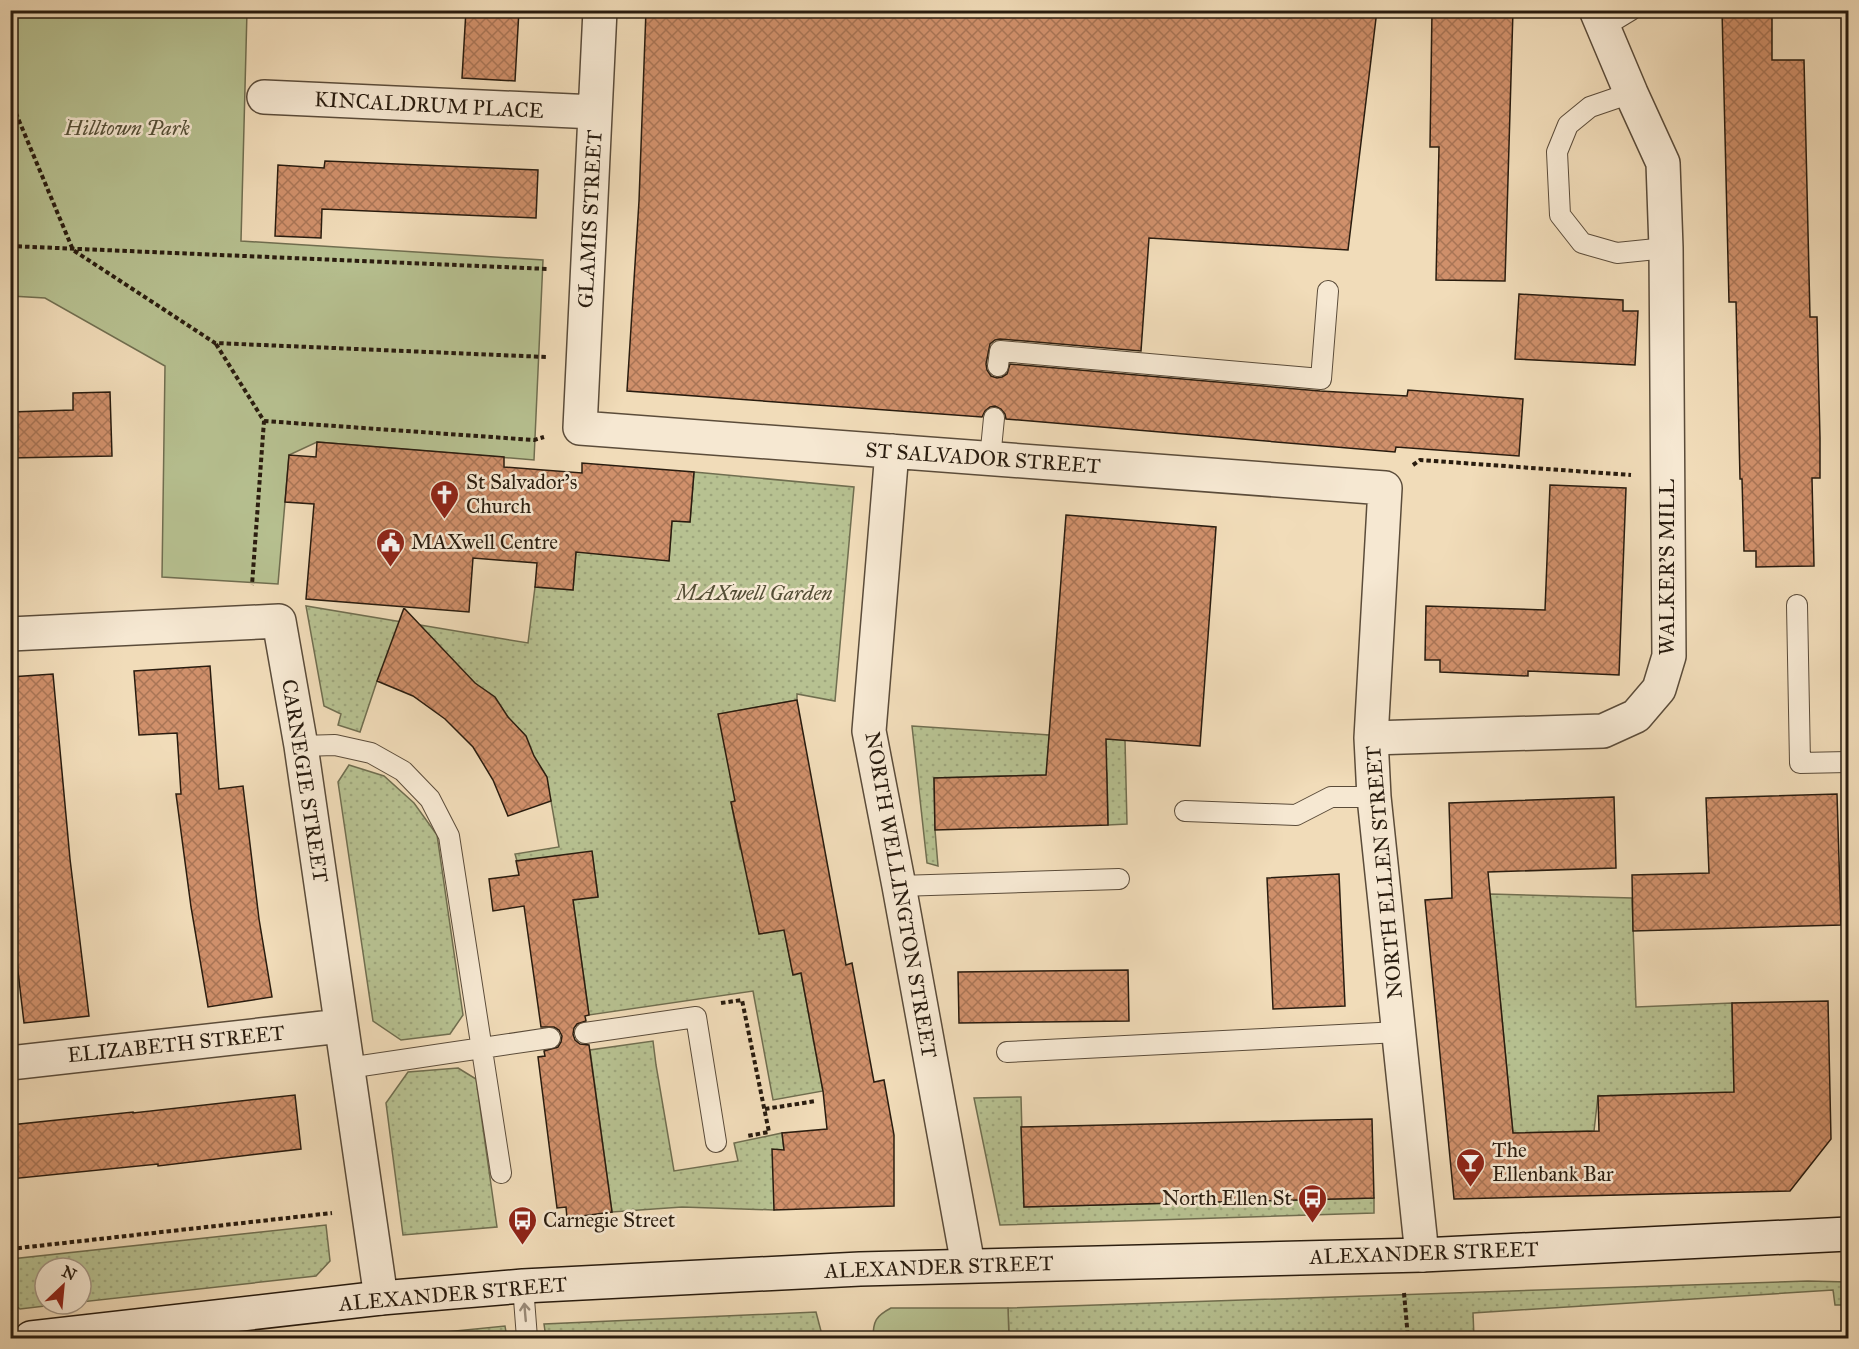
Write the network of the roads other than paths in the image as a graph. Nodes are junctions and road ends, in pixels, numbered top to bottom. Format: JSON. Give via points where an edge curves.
{"nodes":[{"id":1,"x":600,"y":10,"type":"edge"},
{"id":2,"x":1631,"y":10,"type":"edge"},
{"id":3,"x":1600,"y":19,"type":"edge"},
{"id":4,"x":1631,"y":93,"type":"junction"},
{"id":5,"x":264,"y":97,"type":"dead end"},
{"id":6,"x":595,"y":112,"type":"junction"},
{"id":7,"x":1666,"y":248,"type":"junction"},
{"id":8,"x":1328,"y":291,"type":"dead end"},
{"id":9,"x":998,"y":366,"type":"dead end"},
{"id":10,"x":994,"y":418,"type":"dead end"},
{"id":11,"x":580,"y":428,"type":"joint"},
{"id":12,"x":892,"y":451,"type":"junction"},
{"id":13,"x":990,"y":459,"type":"junction"},
{"id":14,"x":1385,"y":488,"type":"joint"},
{"id":15,"x":1797,"y":605,"type":"dead end"},
{"id":16,"x":10,"y":634,"type":"edge"},
{"id":17,"x":1371,"y":738,"type":"junction"},
{"id":18,"x":302,"y":746,"type":"junction"},
{"id":19,"x":1848,"y":762,"type":"edge"},
{"id":20,"x":1374,"y":796,"type":"junction"},
{"id":21,"x":1185,"y":812,"type":"dead end"},
{"id":22,"x":1119,"y":879,"type":"dead end"},
{"id":23,"x":900,"y":886,"type":"junction"},
{"id":24,"x":341,"y":1026,"type":"junction"},
{"id":25,"x":1400,"y":1032,"type":"junction"},
{"id":26,"x":585,"y":1033,"type":"dead end"},
{"id":27,"x":550,"y":1038,"type":"dead end"},
{"id":28,"x":481,"y":1048,"type":"junction"},
{"id":29,"x":1007,"y":1052,"type":"dead end"},
{"id":30,"x":10,"y":1063,"type":"edge"},
{"id":31,"x":348,"y":1068,"type":"junction"},
{"id":32,"x":716,"y":1142,"type":"road end"},
{"id":33,"x":501,"y":1173,"type":"dead end"},
{"id":34,"x":1848,"y":1234,"type":"edge"},
{"id":35,"x":1422,"y":1255,"type":"junction"},
{"id":36,"x":968,"y":1265,"type":"junction"},
{"id":37,"x":523,"y":1286,"type":"junction"},
{"id":38,"x":381,"y":1298,"type":"junction"},
{"id":39,"x":31,"y":1338,"type":"edge"},
{"id":40,"x":527,"y":1338,"type":"edge"}],
"edges":[{"from":1,"to":6,"type":"street","name":"GLAMIS STREET"},
{"from":2,"to":3,"type":"lane","name":"WALKER'S MILL"},
{"from":3,"to":4,"type":"street","name":"WALKER'S MILL"},
{"from":4,"to":7,"type":"street","name":"WALKER'S MILL","via":[[1663,163]]},
{"from":4,"to":7,"type":"lane","via":[[1590,106],[1568,125],[1557,152],[1560,215],[1582,243],[1617,253]]},
{"from":5,"to":6,"type":"street","name":"KINCALDRUM PLACE"},
{"from":6,"to":11,"type":"street","name":"GLAMIS STREET"},
{"from":7,"to":17,"type":"street","name":"WALKER'S MILL","via":[[1669,656],[1659,689],[1636,716],[1603,730]]},
{"from":8,"to":9,"type":"lane","via":[[1321,379],[1000,351]]},
{"from":10,"to":13,"type":"lane"},
{"from":11,"to":12,"type":"street","name":"ST SALVADOR STREET"},
{"from":12,"to":13,"type":"street","name":"ST SALVADOR STREET"},
{"from":12,"to":23,"type":"street","name":"NORTH WELLINGTON STREET","via":[[869,731]]},
{"from":13,"to":14,"type":"street","name":"ST SALVADOR STREET"},
{"from":14,"to":17,"type":"street","name":"NORTH ELLEN STREET"},
{"from":15,"to":19,"type":"lane","via":[[1800,763]]},
{"from":16,"to":18,"type":"street","name":"CARNEGIE STREET","via":[[279,621]]},
{"from":17,"to":20,"type":"street","name":"NORTH ELLEN STREET"},
{"from":18,"to":24,"type":"street","name":"CARNEGIE STREET"},
{"from":18,"to":28,"type":"lane","via":[[335,745],[370,753],[402,771],[430,799],[448,836]]},
{"from":20,"to":21,"type":"lane","via":[[1331,797],[1296,815]]},
{"from":20,"to":25,"type":"street","name":"NORTH ELLEN STREET"},
{"from":22,"to":23,"type":"lane"},
{"from":23,"to":36,"type":"street","name":"NORTH WELLINGTON STREET"},
{"from":24,"to":30,"type":"street","name":"ELIZABETH STREET"},
{"from":24,"to":31,"type":"street","name":"CARNEGIE STREET"},
{"from":25,"to":29,"type":"lane"},
{"from":25,"to":35,"type":"street","name":"NORTH ELLEN STREET"},
{"from":26,"to":32,"type":"lane","via":[[696,1017]]},
{"from":27,"to":28,"type":"lane"},
{"from":28,"to":31,"type":"lane"},
{"from":28,"to":33,"type":"lane"},
{"from":31,"to":38,"type":"street","name":"CARNEGIE STREET"},
{"from":34,"to":35,"type":"street","name":"ALEXANDER STREET"},
{"from":35,"to":36,"type":"street","name":"ALEXANDER STREET"},
{"from":36,"to":37,"type":"street","name":"ALEXANDER STREET"},
{"from":37,"to":38,"type":"street","name":"ALEXANDER STREET"},
{"from":40,"to":37,"type":"lane","one_way":true},
{"from":38,"to":39,"type":"street","name":"ALEXANDER STREET"}]}
